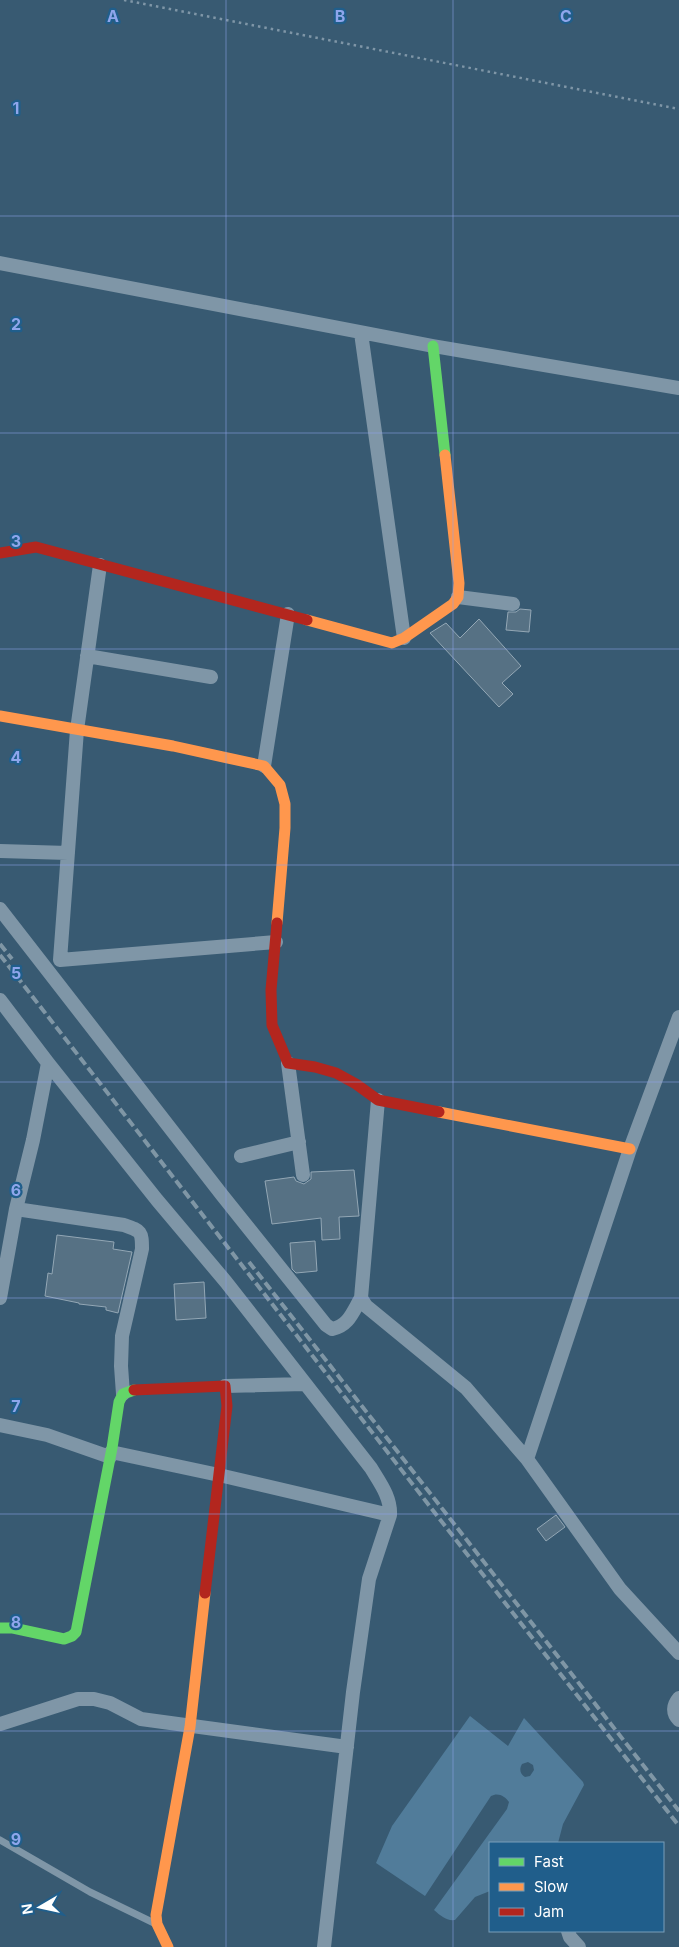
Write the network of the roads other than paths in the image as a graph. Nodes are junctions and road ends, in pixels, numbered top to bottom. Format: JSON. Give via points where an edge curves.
{"nodes":[{"id":1,"x":0,"y":263,"type":"edge"},
{"id":2,"x":361,"y":332,"type":"junction"},
{"id":3,"x":433,"y":346,"type":"junction"},
{"id":4,"x":679,"y":388,"type":"edge"},
{"id":5,"x":0,"y":553,"type":"edge"},
{"id":6,"x":100,"y":565,"type":"junction"},
{"id":7,"x":458,"y":597,"type":"junction"},
{"id":8,"x":514,"y":604,"type":"dead end"},
{"id":9,"x":288,"y":614,"type":"junction"},
{"id":10,"x":404,"y":638,"type":"junction"},
{"id":11,"x":86,"y":656,"type":"junction"},
{"id":12,"x":211,"y":677,"type":"dead end"},
{"id":13,"x":0,"y":716,"type":"edge"},
{"id":14,"x":77,"y":730,"type":"junction"},
{"id":15,"x":264,"y":766,"type":"junction"},
{"id":16,"x":0,"y":851,"type":"edge"},
{"id":17,"x":68,"y":853,"type":"junction"},
{"id":18,"x":0,"y":909,"type":"edge"},
{"id":19,"x":276,"y":942,"type":"junction"},
{"id":20,"x":60,"y":960,"type":"junction"},
{"id":21,"x":58,"y":982,"type":"junction"},
{"id":22,"x":0,"y":1000,"type":"edge"},
{"id":23,"x":679,"y":1017,"type":"edge"},
{"id":24,"x":288,"y":1063,"type":"junction"},
{"id":25,"x":48,"y":1064,"type":"junction"},
{"id":26,"x":378,"y":1100,"type":"junction"},
{"id":27,"x":299,"y":1142,"type":"junction"},
{"id":28,"x":630,"y":1149,"type":"junction"},
{"id":29,"x":241,"y":1156,"type":"dead end"},
{"id":30,"x":303,"y":1174,"type":"dead end"},
{"id":31,"x":16,"y":1209,"type":"junction"},
{"id":32,"x":0,"y":1298,"type":"edge"},
{"id":33,"x":361,"y":1298,"type":"junction"},
{"id":34,"x":305,"y":1384,"type":"junction"},
{"id":35,"x":225,"y":1386,"type":"junction"},
{"id":36,"x":123,"y":1394,"type":"junction"},
{"id":37,"x":0,"y":1424,"type":"edge"},
{"id":38,"x":110,"y":1454,"type":"junction"},
{"id":39,"x":527,"y":1459,"type":"junction"},
{"id":40,"x":219,"y":1475,"type":"junction"},
{"id":41,"x":390,"y":1515,"type":"junction"},
{"id":42,"x":0,"y":1628,"type":"edge"},
{"id":43,"x":679,"y":1653,"type":"edge"},
{"id":44,"x":679,"y":1698,"type":"edge"},
{"id":45,"x":679,"y":1720,"type":"edge"},
{"id":46,"x":0,"y":1724,"type":"edge"},
{"id":47,"x":190,"y":1727,"type":"junction"},
{"id":48,"x":347,"y":1747,"type":"junction"},
{"id":49,"x":0,"y":1840,"type":"edge"},
{"id":50,"x":157,"y":1924,"type":"junction"},
{"id":51,"x":568,"y":1932,"type":"edge"},
{"id":52,"x":168,"y":1947,"type":"edge"},
{"id":53,"x":324,"y":1947,"type":"edge"},
{"id":54,"x":580,"y":1947,"type":"edge"}],
"edges":[{"from":1,"to":2,"type":"street"},
{"from":2,"to":3,"type":"street"},
{"from":2,"to":10,"type":"street"},
{"from":3,"to":4,"type":"street"},
{"from":3,"to":7,"type":"street"},
{"from":5,"to":6,"type":"street","via":[[36,547]]},
{"from":6,"to":9,"type":"street"},
{"from":6,"to":11,"type":"street"},
{"from":7,"to":8,"type":"street"},
{"from":7,"to":10,"type":"street","via":[[453,604]]},
{"from":9,"to":10,"type":"street","via":[[386,642]]},
{"from":9,"to":15,"type":"street"},
{"from":11,"to":12,"type":"street"},
{"from":11,"to":14,"type":"street"},
{"from":13,"to":14,"type":"street"},
{"from":14,"to":15,"type":"street"},
{"from":14,"to":17,"type":"street"},
{"from":15,"to":19,"type":"street","via":[[280,785],[285,804]]},
{"from":16,"to":17,"type":"street"},
{"from":17,"to":20,"type":"street"},
{"from":18,"to":21,"type":"street"},
{"from":19,"to":20,"type":"street"},
{"from":19,"to":24,"type":"street","via":[[271,990],[272,1025]]},
{"from":20,"to":21,"type":"street"},
{"from":21,"to":33,"type":"street","via":[[326,1325],[332,1329],[341,1327]]},
{"from":22,"to":25,"type":"street"},
{"from":23,"to":28,"type":"street"},
{"from":24,"to":26,"type":"street","via":[[337,1072]]},
{"from":24,"to":27,"type":"street"},
{"from":25,"to":31,"type":"street"},
{"from":25,"to":34,"type":"street"},
{"from":26,"to":28,"type":"street"},
{"from":26,"to":33,"type":"street"},
{"from":27,"to":29,"type":"street"},
{"from":27,"to":30,"type":"street"},
{"from":28,"to":39,"type":"street"},
{"from":31,"to":32,"type":"street"},
{"from":31,"to":36,"type":"street","via":[[124,1225],[142,1235],[142,1249],[122,1336]]},
{"from":33,"to":39,"type":"street","via":[[366,1306],[466,1388]]},
{"from":34,"to":35,"type":"street"},
{"from":34,"to":41,"type":"street","via":[[371,1468],[390,1505]]},
{"from":35,"to":36,"type":"street","via":[[130,1390]]},
{"from":35,"to":40,"type":"street","via":[[227,1406]]},
{"from":36,"to":38,"type":"street"},
{"from":37,"to":38,"type":"street"},
{"from":38,"to":40,"type":"street"},
{"from":38,"to":42,"type":"street","via":[[76,1632],[64,1639]]},
{"from":39,"to":43,"type":"street","via":[[620,1589]]},
{"from":40,"to":41,"type":"street"},
{"from":40,"to":47,"type":"street"},
{"from":41,"to":48,"type":"street","via":[[369,1579]]},
{"from":44,"to":45,"type":"street","via":[[674,1710]]},
{"from":46,"to":47,"type":"street","via":[[78,1699],[94,1699],[110,1703],[141,1719]]},
{"from":47,"to":48,"type":"street"},
{"from":47,"to":50,"type":"street"},
{"from":48,"to":53,"type":"street"},
{"from":49,"to":50,"type":"lane","via":[[90,1892]]},
{"from":50,"to":52,"type":"street"},
{"from":51,"to":54,"type":"street"}]}
